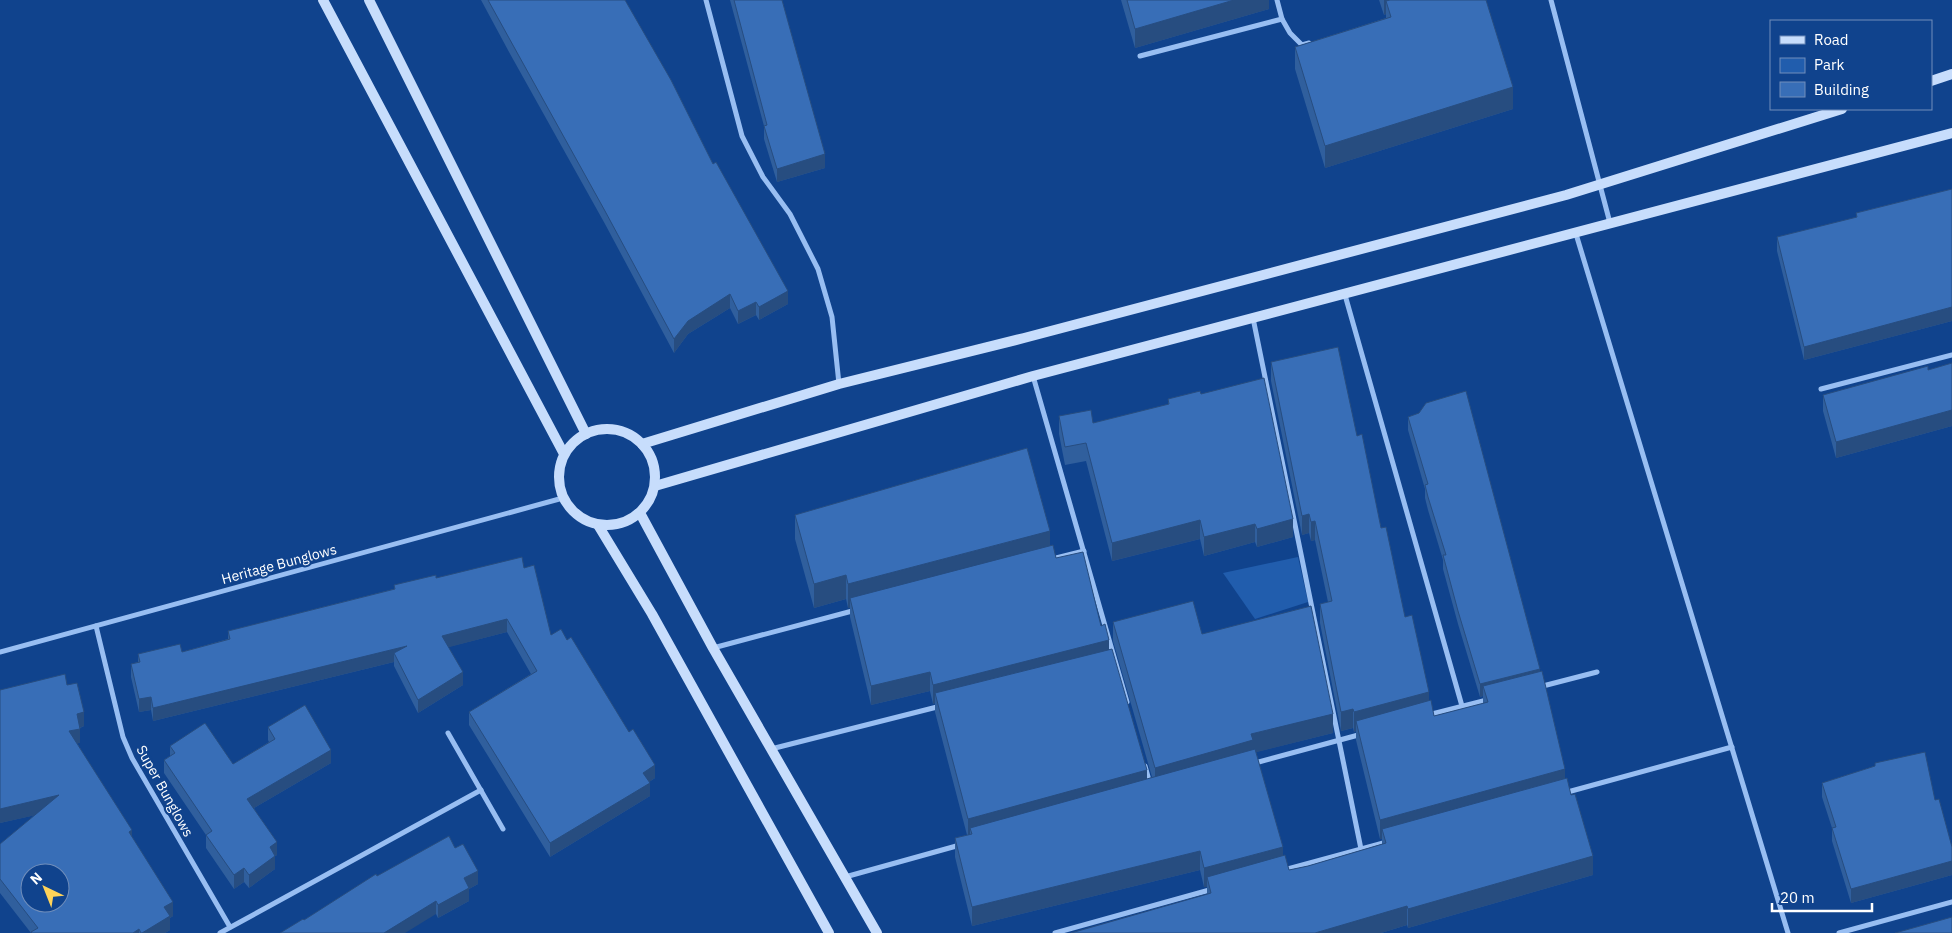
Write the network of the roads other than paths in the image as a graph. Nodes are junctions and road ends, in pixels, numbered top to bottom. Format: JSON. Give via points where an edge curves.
{"nodes":[{"id":1,"x":323,"y":0,"type":"edge"},
{"id":2,"x":369,"y":0,"type":"edge"},
{"id":3,"x":706,"y":0,"type":"edge"},
{"id":4,"x":1277,"y":0,"type":"edge"},
{"id":5,"x":1551,"y":0,"type":"edge"},
{"id":6,"x":1282,"y":19,"type":"junction"},
{"id":7,"x":1311,"y":42,"type":"edge"},
{"id":8,"x":1140,"y":56,"type":"dead end"},
{"id":9,"x":1952,"y":74,"type":"edge"},
{"id":10,"x":1932,"y":81,"type":"edge"},
{"id":11,"x":1839,"y":110,"type":"edge"},
{"id":12,"x":1952,"y":132,"type":"edge"},
{"id":13,"x":1600,"y":186,"type":"junction"},
{"id":14,"x":1610,"y":223,"type":"junction"},
{"id":15,"x":1576,"y":234,"type":"junction"},
{"id":16,"x":1345,"y":295,"type":"junction"},
{"id":17,"x":1252,"y":318,"type":"junction"},
{"id":18,"x":1952,"y":355,"type":"edge"},
{"id":19,"x":1033,"y":376,"type":"junction"},
{"id":20,"x":839,"y":384,"type":"junction"},
{"id":21,"x":1820,"y":390,"type":"dead end"},
{"id":22,"x":586,"y":434,"type":"junction"},
{"id":23,"x":642,"y":444,"type":"junction"},
{"id":24,"x":564,"y":454,"type":"junction"},
{"id":25,"x":655,"y":486,"type":"junction"},
{"id":26,"x":563,"y":498,"type":"junction"},
{"id":27,"x":640,"y":513,"type":"junction"},
{"id":28,"x":598,"y":525,"type":"junction"},
{"id":29,"x":1084,"y":551,"type":"junction"},
{"id":30,"x":1046,"y":561,"type":"edge"},
{"id":31,"x":865,"y":608,"type":"edge"},
{"id":32,"x":96,"y":626,"type":"junction"},
{"id":33,"x":713,"y":648,"type":"junction"},
{"id":34,"x":0,"y":652,"type":"edge"},
{"id":35,"x":1116,"y":662,"type":"junction"},
{"id":36,"x":1106,"y":664,"type":"edge"},
{"id":37,"x":1597,"y":672,"type":"dead end"},
{"id":38,"x":1529,"y":689,"type":"edge"},
{"id":39,"x":1491,"y":699,"type":"edge"},
{"id":40,"x":944,"y":706,"type":"edge"},
{"id":41,"x":1462,"y":706,"type":"junction"},
{"id":42,"x":1129,"y":708,"type":"edge"},
{"id":43,"x":1424,"y":716,"type":"edge"},
{"id":44,"x":1367,"y":732,"type":"edge"},
{"id":45,"x":448,"y":733,"type":"dead end"},
{"id":46,"x":1339,"y":740,"type":"junction"},
{"id":47,"x":1732,"y":747,"type":"junction"},
{"id":48,"x":771,"y":749,"type":"junction"},
{"id":49,"x":1142,"y":755,"type":"edge"},
{"id":50,"x":1246,"y":766,"type":"edge"},
{"id":51,"x":481,"y":790,"type":"junction"},
{"id":52,"x":1152,"y":792,"type":"edge"},
{"id":53,"x":1561,"y":794,"type":"edge"},
{"id":54,"x":503,"y":829,"type":"dead end"},
{"id":55,"x":1390,"y":841,"type":"edge"},
{"id":56,"x":970,"y":842,"type":"edge"},
{"id":57,"x":1361,"y":849,"type":"junction"},
{"id":58,"x":1275,"y":872,"type":"edge"},
{"id":59,"x":845,"y":877,"type":"junction"},
{"id":60,"x":1218,"y":888,"type":"edge"},
{"id":61,"x":1952,"y":902,"type":"edge"},
{"id":62,"x":230,"y":928,"type":"junction"},
{"id":63,"x":220,"y":933,"type":"edge"},
{"id":64,"x":829,"y":933,"type":"edge"},
{"id":65,"x":877,"y":933,"type":"edge"},
{"id":66,"x":1055,"y":933,"type":"edge"},
{"id":67,"x":1788,"y":933,"type":"edge"},
{"id":68,"x":1839,"y":933,"type":"edge"}],
"edges":[{"from":1,"to":24,"type":"street"},
{"from":2,"to":22,"type":"street"},
{"from":3,"to":20,"type":"street","via":[[742,136],[762,177],[790,214],[818,269],[832,317]]},
{"from":4,"to":6,"type":"street"},
{"from":5,"to":13,"type":"street"},
{"from":6,"to":7,"type":"street","via":[[1302,45]]},
{"from":6,"to":8,"type":"street"},
{"from":9,"to":10,"type":"street"},
{"from":11,"to":13,"type":"street"},
{"from":12,"to":14,"type":"street"},
{"from":13,"to":14,"type":"street"},
{"from":13,"to":20,"type":"street","via":[[1038,335]]},
{"from":14,"to":15,"type":"street"},
{"from":15,"to":16,"type":"street"},
{"from":15,"to":47,"type":"street"},
{"from":16,"to":17,"type":"street"},
{"from":16,"to":41,"type":"street"},
{"from":17,"to":19,"type":"street"},
{"from":17,"to":46,"type":"street"},
{"from":18,"to":21,"type":"street"},
{"from":19,"to":25,"type":"street"},
{"from":19,"to":29,"type":"street"},
{"from":20,"to":23,"type":"street"},
{"from":22,"to":23,"type":"street","via":[[601,429],[616,430]]},
{"from":22,"to":24,"type":"street"},
{"from":23,"to":25,"type":"street","via":[[651,456]]},
{"from":24,"to":26,"type":"street","via":[[559,468]]},
{"from":25,"to":27,"type":"street"},
{"from":26,"to":28,"type":"street","via":[[572,511]]},
{"from":26,"to":32,"type":"street","name":"Heritage Bunglows"},
{"from":27,"to":28,"type":"street","via":[[628,521]]},
{"from":27,"to":33,"type":"street"},
{"from":28,"to":64,"type":"street","via":[[652,614]]},
{"from":29,"to":30,"type":"street"},
{"from":29,"to":35,"type":"street"},
{"from":31,"to":33,"type":"street"},
{"from":32,"to":34,"type":"street","name":"Heritage Bunglows"},
{"from":32,"to":62,"type":"street","name":"Super Bunglows","via":[[123,737],[132,758]]},
{"from":33,"to":48,"type":"street"},
{"from":35,"to":36,"type":"street"},
{"from":35,"to":42,"type":"street"},
{"from":37,"to":38,"type":"street"},
{"from":39,"to":41,"type":"street"},
{"from":40,"to":48,"type":"street"},
{"from":41,"to":43,"type":"street"},
{"from":44,"to":46,"type":"street"},
{"from":45,"to":51,"type":"street"},
{"from":46,"to":50,"type":"street"},
{"from":46,"to":57,"type":"street"},
{"from":47,"to":53,"type":"street"},
{"from":47,"to":67,"type":"street"},
{"from":48,"to":59,"type":"street"},
{"from":49,"to":52,"type":"street"},
{"from":51,"to":54,"type":"street"},
{"from":51,"to":62,"type":"street"},
{"from":55,"to":57,"type":"street"},
{"from":56,"to":59,"type":"street"},
{"from":57,"to":58,"type":"street"},
{"from":59,"to":65,"type":"street"},
{"from":60,"to":66,"type":"street"},
{"from":61,"to":68,"type":"street"},
{"from":62,"to":63,"type":"street"}]}
